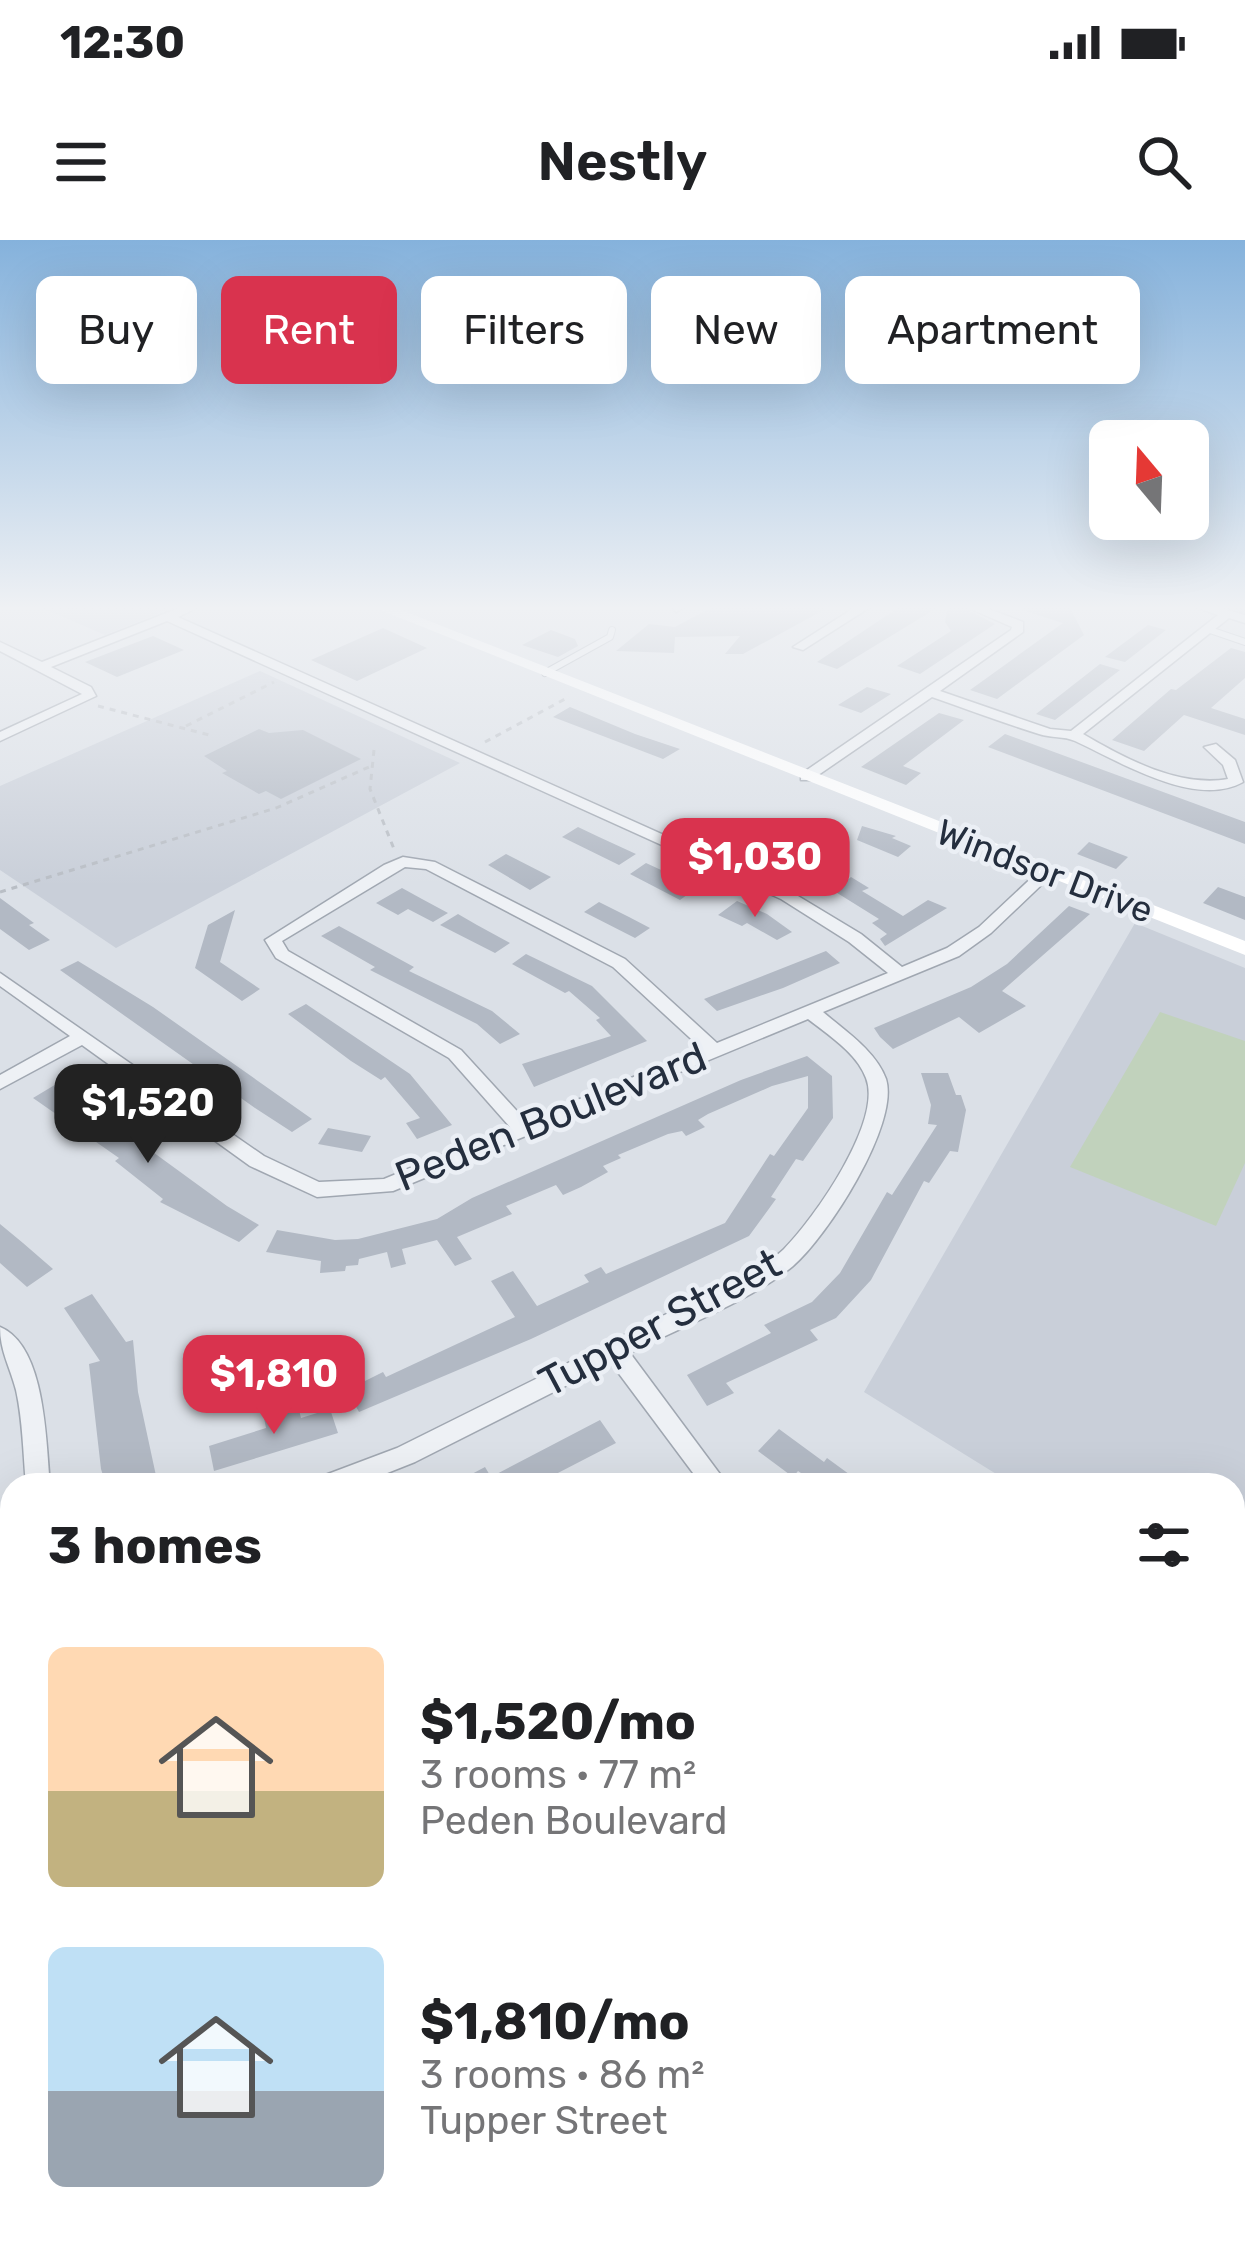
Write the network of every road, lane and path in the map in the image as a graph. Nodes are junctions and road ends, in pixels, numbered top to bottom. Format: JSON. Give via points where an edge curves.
{"nodes":[{"id":1,"x":86,"y":699,"type":"edge"},
{"id":2,"x":240,"y":699,"type":"edge"},
{"id":3,"x":349,"y":699,"type":"edge"},
{"id":4,"x":565,"y":699,"type":"edge"},
{"id":5,"x":610,"y":699,"type":"edge"},
{"id":6,"x":920,"y":699,"type":"edge"},
{"id":7,"x":952,"y":699,"type":"edge"},
{"id":8,"x":1118,"y":699,"type":"edge"},
{"id":9,"x":83,"y":702,"type":"junction"},
{"id":10,"x":183,"y":727,"type":"junction"},
{"id":11,"x":1074,"y":735,"type":"junction"},
{"id":12,"x":0,"y":736,"type":"edge"},
{"id":13,"x":212,"y":736,"type":"dead end"},
{"id":14,"x":1211,"y":747,"type":"dead end"},
{"id":15,"x":374,"y":749,"type":"dead end"},
{"id":16,"x":467,"y":752,"type":"junction"},
{"id":17,"x":369,"y":767,"type":"junction"},
{"id":18,"x":806,"y":777,"type":"junction"},
{"id":19,"x":403,"y":862,"type":"junction"},
{"id":20,"x":1047,"y":872,"type":"junction"},
{"id":21,"x":0,"y":892,"type":"edge"},
{"id":22,"x":1245,"y":949,"type":"edge"},
{"id":23,"x":902,"y":975,"type":"junction"},
{"id":24,"x":0,"y":978,"type":"edge"},
{"id":25,"x":812,"y":1013,"type":"junction"},
{"id":26,"x":82,"y":1037,"type":"junction"},
{"id":27,"x":716,"y":1051,"type":"junction"},
{"id":28,"x":0,"y":1083,"type":"edge"},
{"id":29,"x":523,"y":1130,"type":"junction"},
{"id":30,"x":0,"y":1336,"type":"edge"},
{"id":31,"x":615,"y":1351,"type":"junction"},
{"id":32,"x":37,"y":1473,"type":"edge"},
{"id":33,"x":360,"y":1473,"type":"edge"},
{"id":34,"x":707,"y":1473,"type":"edge"}],
"edges":[{"from":1,"to":9,"type":"street"},
{"from":2,"to":10,"type":"path"},
{"from":3,"to":16,"type":"street"},
{"from":4,"to":16,"type":"path"},
{"from":5,"to":18,"type":"street","name":"Windsor Drive"},
{"from":6,"to":18,"type":"street"},
{"from":7,"to":11,"type":"street","via":[[1048,734]]},
{"from":8,"to":11,"type":"street"},
{"from":9,"to":10,"type":"path"},
{"from":9,"to":12,"type":"street"},
{"from":10,"to":13,"type":"path"},
{"from":11,"to":14,"type":"street","via":[[1198,785],[1236,782]]},
{"from":15,"to":17,"type":"path"},
{"from":16,"to":23,"type":"street","via":[[787,896]]},
{"from":17,"to":19,"type":"path","via":[[370,800]]},
{"from":17,"to":21,"type":"path","via":[[276,808]]},
{"from":18,"to":20,"type":"street","name":"Windsor Drive"},
{"from":19,"to":27,"type":"street","via":[[430,865],[619,964]]},
{"from":19,"to":29,"type":"street","via":[[273,940],[282,954],[455,1054]]},
{"from":20,"to":22,"type":"street","name":"Windsor Drive"},
{"from":20,"to":23,"type":"street","name":"Peden Boulevard","via":[[985,930]]},
{"from":23,"to":25,"type":"street","name":"Peden Boulevard"},
{"from":24,"to":26,"type":"street","name":"Peden Boulevard"},
{"from":25,"to":27,"type":"street","name":"Peden Boulevard"},
{"from":25,"to":31,"type":"street","name":"Tupper Street","via":[[877,1082],[879,1113],[865,1147],[794,1253]]},
{"from":26,"to":28,"type":"street"},
{"from":26,"to":29,"type":"street","name":"Peden Boulevard","via":[[257,1161],[317,1190],[386,1186]]},
{"from":27,"to":29,"type":"street","name":"Peden Boulevard"},
{"from":30,"to":32,"type":"street","via":[[14,1349],[27,1389]]},
{"from":31,"to":33,"type":"street","name":"Tupper Street"},
{"from":31,"to":34,"type":"street"}]}
